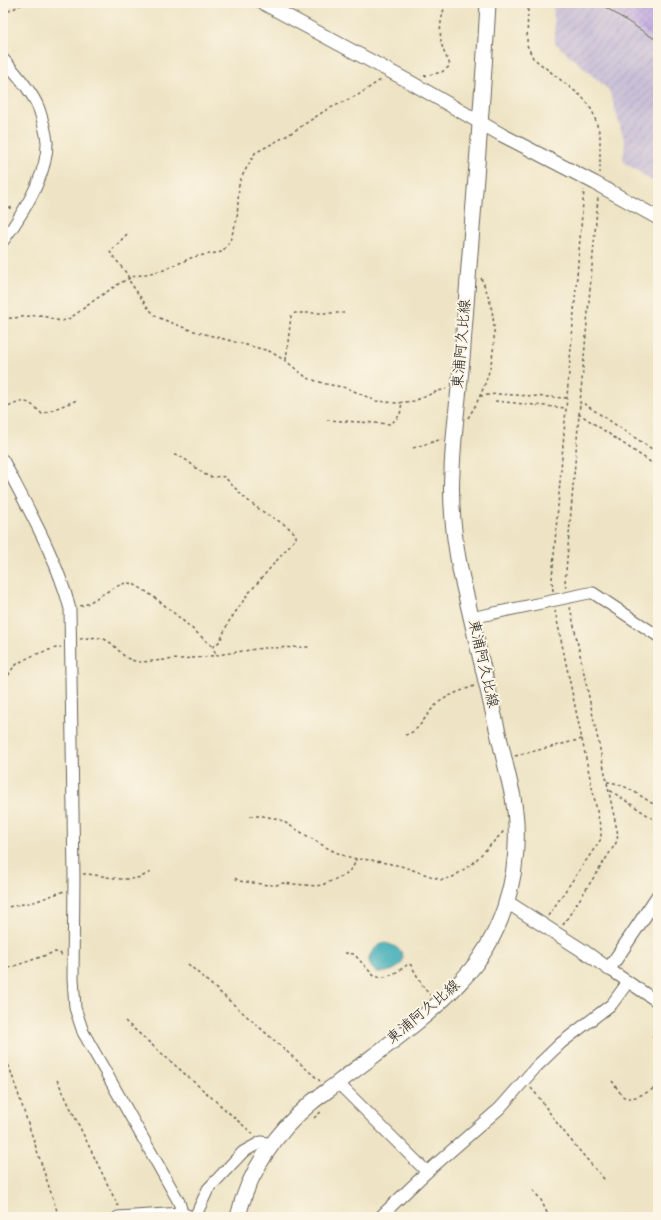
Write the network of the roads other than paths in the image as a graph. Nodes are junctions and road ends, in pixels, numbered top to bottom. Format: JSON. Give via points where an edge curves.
{"nodes":[{"id":1,"x":263,"y":3,"type":"edge"},
{"id":2,"x":488,"y":3,"type":"edge"},
{"id":3,"x":3,"y":59,"type":"edge"},
{"id":4,"x":481,"y":122,"type":"junction"},
{"id":5,"x":658,"y":218,"type":"edge"},
{"id":6,"x":3,"y":241,"type":"edge"},
{"id":7,"x":3,"y":460,"type":"edge"},
{"id":8,"x":471,"y":618,"type":"junction"},
{"id":9,"x":658,"y":636,"type":"edge"},
{"id":10,"x":658,"y":896,"type":"edge"},
{"id":11,"x":507,"y":902,"type":"junction"},
{"id":12,"x":609,"y":969,"type":"junction"},
{"id":13,"x":628,"y":982,"type":"junction"},
{"id":14,"x":658,"y":1002,"type":"edge"},
{"id":15,"x":334,"y":1086,"type":"junction"},
{"id":16,"x":266,"y":1143,"type":"junction"},
{"id":17,"x":427,"y":1172,"type":"junction"},
{"id":18,"x":187,"y":1215,"type":"edge"},
{"id":19,"x":120,"y":1217,"type":"edge"},
{"id":20,"x":195,"y":1217,"type":"edge"},
{"id":21,"x":238,"y":1217,"type":"edge"},
{"id":22,"x":380,"y":1217,"type":"edge"}],
"edges":[{"from":1,"to":4,"type":"street"},
{"from":2,"to":4,"type":"main road","name":"東浦阿久比線"},
{"from":3,"to":6,"type":"street","via":[[39,108],[47,141],[43,168],[27,206]]},
{"from":4,"to":5,"type":"street"},
{"from":4,"to":8,"type":"main road","name":"東浦阿久比線","via":[[452,480],[455,543]]},
{"from":7,"to":18,"type":"street","via":[[51,556],[70,607],[75,1008],[83,1032]]},
{"from":8,"to":9,"type":"street","via":[[593,593]]},
{"from":8,"to":11,"type":"main road","name":"東浦阿久比線","via":[[513,797],[516,849]]},
{"from":10,"to":12,"type":"street"},
{"from":11,"to":12,"type":"street"},
{"from":11,"to":15,"type":"main road","name":"東浦阿久比線","via":[[495,932],[464,979],[438,1004]]},
{"from":12,"to":13,"type":"street"},
{"from":13,"to":14,"type":"street"},
{"from":13,"to":17,"type":"street","via":[[612,1004],[561,1043],[500,1108]]},
{"from":15,"to":16,"type":"main road","name":"東浦阿久比線"},
{"from":15,"to":17,"type":"street"},
{"from":16,"to":20,"type":"street","via":[[244,1152],[208,1189]]},
{"from":16,"to":21,"type":"main road","name":"東浦阿久比線"},
{"from":17,"to":22,"type":"street"},
{"from":18,"to":19,"type":"street"}]}
